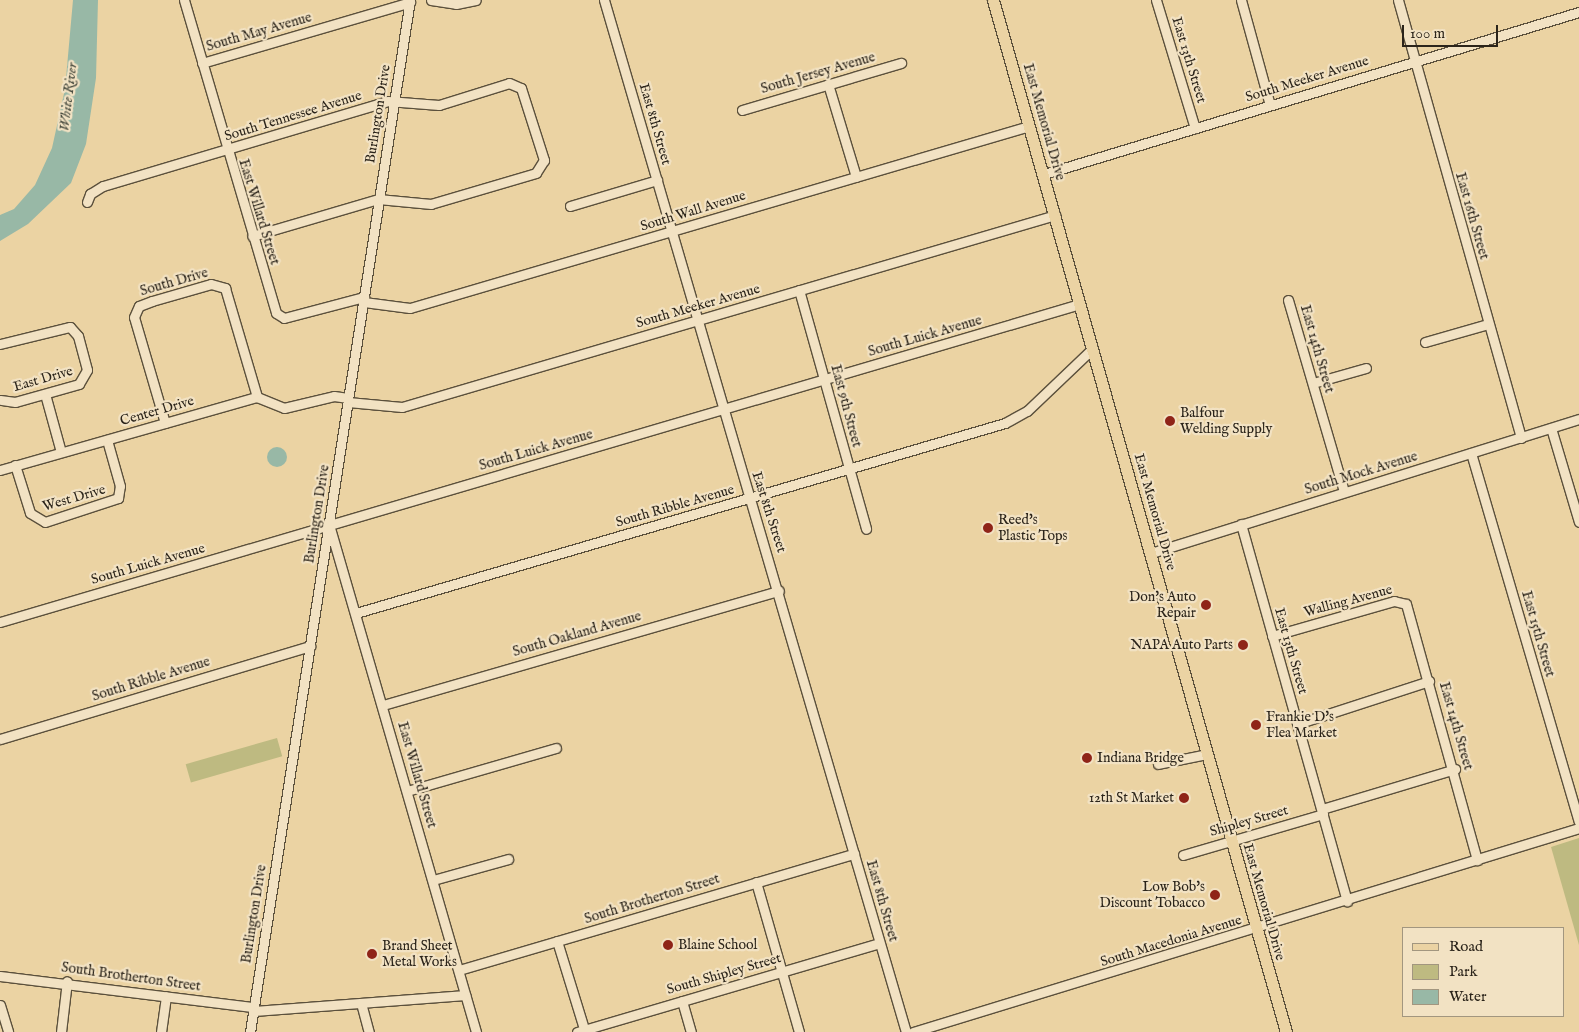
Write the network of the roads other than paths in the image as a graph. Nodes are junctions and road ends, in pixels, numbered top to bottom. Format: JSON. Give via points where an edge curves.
{"nodes":[{"id":1,"x":184,"y":0,"type":"edge"},
{"id":2,"x":431,"y":0,"type":"edge"},
{"id":3,"x":476,"y":0,"type":"edge"},
{"id":4,"x":604,"y":0,"type":"edge"},
{"id":5,"x":993,"y":0,"type":"edge"},
{"id":6,"x":1156,"y":0,"type":"edge"},
{"id":7,"x":1240,"y":0,"type":"edge"},
{"id":8,"x":1398,"y":0,"type":"edge"},
{"id":9,"x":410,"y":1,"type":"edge"},
{"id":10,"x":1579,"y":12,"type":"edge"},
{"id":11,"x":1414,"y":62,"type":"junction"},
{"id":12,"x":202,"y":63,"type":"junction"},
{"id":13,"x":901,"y":63,"type":"dead end"},
{"id":14,"x":828,"y":84,"type":"junction"},
{"id":15,"x":394,"y":100,"type":"junction"},
{"id":16,"x":1270,"y":105,"type":"junction"},
{"id":17,"x":742,"y":110,"type":"dead end"},
{"id":18,"x":1029,"y":126,"type":"junction"},
{"id":19,"x":1194,"y":128,"type":"junction"},
{"id":20,"x":227,"y":151,"type":"junction"},
{"id":21,"x":1044,"y":174,"type":"junction"},
{"id":22,"x":856,"y":177,"type":"junction"},
{"id":23,"x":657,"y":180,"type":"junction"},
{"id":24,"x":378,"y":199,"type":"junction"},
{"id":25,"x":86,"y":202,"type":"dead end"},
{"id":26,"x":570,"y":206,"type":"dead end"},
{"id":27,"x":1055,"y":215,"type":"junction"},
{"id":28,"x":672,"y":232,"type":"junction"},
{"id":29,"x":252,"y":236,"type":"junction"},
{"id":30,"x":798,"y":290,"type":"junction"},
{"id":31,"x":364,"y":300,"type":"junction"},
{"id":32,"x":1288,"y":300,"type":"dead end"},
{"id":33,"x":1080,"y":304,"type":"junction"},
{"id":34,"x":279,"y":316,"type":"joint"},
{"id":35,"x":698,"y":321,"type":"junction"},
{"id":36,"x":1488,"y":324,"type":"junction"},
{"id":37,"x":1425,"y":342,"type":"dead end"},
{"id":38,"x":0,"y":344,"type":"edge"},
{"id":39,"x":1093,"y":348,"type":"junction"},
{"id":40,"x":1366,"y":368,"type":"dead end"},
{"id":41,"x":822,"y":380,"type":"junction"},
{"id":42,"x":1313,"y":383,"type":"junction"},
{"id":43,"x":45,"y":394,"type":"junction"},
{"id":44,"x":257,"y":397,"type":"junction"},
{"id":45,"x":0,"y":400,"type":"edge"},
{"id":46,"x":348,"y":400,"type":"junction"},
{"id":47,"x":723,"y":409,"type":"junction"},
{"id":48,"x":1579,"y":420,"type":"edge"},
{"id":49,"x":165,"y":423,"type":"junction"},
{"id":50,"x":1551,"y":428,"type":"junction"},
{"id":51,"x":1521,"y":438,"type":"junction"},
{"id":52,"x":107,"y":440,"type":"junction"},
{"id":53,"x":61,"y":452,"type":"junction"},
{"id":54,"x":1471,"y":452,"type":"junction"},
{"id":55,"x":16,"y":465,"type":"junction"},
{"id":56,"x":849,"y":469,"type":"junction"},
{"id":57,"x":0,"y":470,"type":"edge"},
{"id":58,"x":1344,"y":492,"type":"junction"},
{"id":59,"x":749,"y":499,"type":"junction"},
{"id":60,"x":1579,"y":522,"type":"edge"},
{"id":61,"x":1241,"y":524,"type":"junction"},
{"id":62,"x":329,"y":526,"type":"junction"},
{"id":63,"x":866,"y":529,"type":"dead end"},
{"id":64,"x":1151,"y":552,"type":"junction"},
{"id":65,"x":778,"y":592,"type":"junction"},
{"id":66,"x":1403,"y":602,"type":"joint"},
{"id":67,"x":356,"y":614,"type":"junction"},
{"id":68,"x":0,"y":622,"type":"edge"},
{"id":69,"x":1272,"y":636,"type":"junction"},
{"id":70,"x":310,"y":646,"type":"junction"},
{"id":71,"x":1429,"y":681,"type":"junction"},
{"id":72,"x":383,"y":705,"type":"junction"},
{"id":73,"x":1297,"y":724,"type":"junction"},
{"id":74,"x":0,"y":739,"type":"edge"},
{"id":75,"x":556,"y":748,"type":"dead end"},
{"id":76,"x":1207,"y":754,"type":"junction"},
{"id":77,"x":1158,"y":764,"type":"dead end"},
{"id":78,"x":1454,"y":769,"type":"junction"},
{"id":79,"x":407,"y":791,"type":"junction"},
{"id":80,"x":1322,"y":812,"type":"junction"},
{"id":81,"x":1579,"y":822,"type":"edge"},
{"id":82,"x":1579,"y":828,"type":"edge"},
{"id":83,"x":1230,"y":840,"type":"junction"},
{"id":84,"x":854,"y":854,"type":"junction"},
{"id":85,"x":1182,"y":855,"type":"dead end"},
{"id":86,"x":508,"y":859,"type":"dead end"},
{"id":87,"x":1477,"y":860,"type":"junction"},
{"id":88,"x":433,"y":880,"type":"junction"},
{"id":89,"x":756,"y":882,"type":"junction"},
{"id":90,"x":1347,"y":901,"type":"junction"},
{"id":91,"x":1256,"y":930,"type":"junction"},
{"id":92,"x":557,"y":941,"type":"junction"},
{"id":93,"x":879,"y":943,"type":"junction"},
{"id":94,"x":459,"y":970,"type":"junction"},
{"id":95,"x":782,"y":972,"type":"junction"},
{"id":96,"x":2,"y":976,"type":"edge"},
{"id":97,"x":66,"y":981,"type":"junction"},
{"id":98,"x":466,"y":995,"type":"junction"},
{"id":99,"x":166,"y":996,"type":"junction"},
{"id":100,"x":682,"y":1001,"type":"junction"},
{"id":101,"x":362,"y":1003,"type":"junction"},
{"id":102,"x":0,"y":1005,"type":"edge"},
{"id":103,"x":254,"y":1009,"type":"junction"},
{"id":104,"x":582,"y":1031,"type":"edge"},
{"id":105,"x":8,"y":1032,"type":"edge"},
{"id":106,"x":62,"y":1032,"type":"edge"},
{"id":107,"x":161,"y":1032,"type":"edge"},
{"id":108,"x":250,"y":1032,"type":"edge"},
{"id":109,"x":369,"y":1032,"type":"edge"},
{"id":110,"x":476,"y":1032,"type":"edge"},
{"id":111,"x":691,"y":1032,"type":"edge"},
{"id":112,"x":799,"y":1032,"type":"edge"},
{"id":113,"x":906,"y":1032,"type":"edge"},
{"id":114,"x":913,"y":1032,"type":"edge"},
{"id":115,"x":1286,"y":1032,"type":"edge"}],
"edges":[{"from":1,"to":12,"type":"street","name":"East Willard Street"},
{"from":2,"to":3,"type":"street","via":[[456,4]]},
{"from":4,"to":23,"type":"street","name":"East 8th Street"},
{"from":5,"to":18,"type":"main road","name":"East Memorial Drive"},
{"from":6,"to":19,"type":"street","name":"East 13th Street"},
{"from":7,"to":16,"type":"street"},
{"from":8,"to":11,"type":"street","name":"East 16th Street"},
{"from":9,"to":12,"type":"street","name":"South May Avenue"},
{"from":9,"to":15,"type":"street","name":"Burlington Drive"},
{"from":10,"to":11,"type":"street","name":"South Meeker Avenue"},
{"from":11,"to":16,"type":"street","name":"South Meeker Avenue"},
{"from":11,"to":36,"type":"street","name":"East 16th Street"},
{"from":12,"to":20,"type":"street","name":"East Willard Street"},
{"from":13,"to":14,"type":"street","name":"South Jersey Avenue"},
{"from":14,"to":17,"type":"street","name":"South Jersey Avenue"},
{"from":14,"to":22,"type":"street"},
{"from":15,"to":20,"type":"street","name":"South Tennessee Avenue"},
{"from":15,"to":24,"type":"street","name":"Burlington Drive"},
{"from":15,"to":24,"type":"street","name":"South Tennessee Avenue","via":[[439,105],[517,84],[527,102],[542,168],[442,202],[410,204]]},
{"from":16,"to":19,"type":"street","name":"South Meeker Avenue"},
{"from":18,"to":21,"type":"main road","name":"East Memorial Drive"},
{"from":18,"to":22,"type":"street","name":"South Wall Avenue"},
{"from":19,"to":21,"type":"street","name":"South Meeker Avenue"},
{"from":20,"to":25,"type":"street","name":"South Tennessee Avenue","via":[[103,186],[90,194]]},
{"from":20,"to":29,"type":"street","name":"East Willard Street"},
{"from":21,"to":27,"type":"main road","name":"East Memorial Drive"},
{"from":22,"to":28,"type":"street","name":"South Wall Avenue"},
{"from":23,"to":26,"type":"street"},
{"from":23,"to":28,"type":"street","name":"East 8th Street"},
{"from":24,"to":29,"type":"street"},
{"from":24,"to":31,"type":"street","name":"Burlington Drive"},
{"from":27,"to":30,"type":"street","name":"South Meeker Avenue"},
{"from":27,"to":33,"type":"main road","name":"East Memorial Drive"},
{"from":28,"to":31,"type":"street","name":"South Wall Avenue","via":[[410,308]]},
{"from":28,"to":35,"type":"street","name":"East 8th Street"},
{"from":29,"to":34,"type":"street","name":"East Willard Street"},
{"from":30,"to":35,"type":"street","name":"South Meeker Avenue"},
{"from":30,"to":41,"type":"street","name":"East 9th Street"},
{"from":31,"to":34,"type":"street","name":"South Wall Avenue"},
{"from":31,"to":46,"type":"street","name":"Burlington Drive"},
{"from":32,"to":42,"type":"street","name":"East 14th Street"},
{"from":33,"to":39,"type":"main road","name":"East Memorial Drive"},
{"from":33,"to":41,"type":"street","name":"South Luick Avenue"},
{"from":35,"to":46,"type":"street","name":"South Meeker Avenue","via":[[395,409]]},
{"from":35,"to":47,"type":"street","name":"East 8th Street"},
{"from":36,"to":37,"type":"street"},
{"from":36,"to":51,"type":"street","name":"East 16th Street"},
{"from":38,"to":43,"type":"street","name":"East Drive","via":[[60,327],[76,332],[86,378]]},
{"from":39,"to":56,"type":"street","name":"South Ribble Avenue","via":[[1016,418]]},
{"from":39,"to":64,"type":"main road","name":"East Memorial Drive"},
{"from":40,"to":42,"type":"street"},
{"from":41,"to":47,"type":"street","name":"South Luick Avenue"},
{"from":41,"to":56,"type":"street","name":"East 9th Street"},
{"from":42,"to":58,"type":"street","name":"East 14th Street"},
{"from":43,"to":45,"type":"street","name":"East Drive","via":[[7,403]]},
{"from":43,"to":53,"type":"street"},
{"from":44,"to":46,"type":"street","name":"South Meeker Avenue","via":[[284,408],[320,400]]},
{"from":44,"to":49,"type":"street","name":"Center Drive"},
{"from":44,"to":49,"type":"street","name":"South Drive","via":[[225,288],[210,284],[138,306],[134,317]]},
{"from":46,"to":62,"type":"street","name":"Burlington Drive"},
{"from":47,"to":59,"type":"street","name":"East 8th Street"},
{"from":47,"to":62,"type":"street","name":"South Luick Avenue"},
{"from":48,"to":50,"type":"street","name":"South Mock Avenue"},
{"from":49,"to":52,"type":"street","name":"Center Drive"},
{"from":50,"to":51,"type":"street","name":"South Mock Avenue"},
{"from":50,"to":60,"type":"street"},
{"from":51,"to":54,"type":"street","name":"South Mock Avenue"},
{"from":52,"to":53,"type":"street","name":"Center Drive"},
{"from":52,"to":55,"type":"street","name":"West Drive","via":[[120,486],[118,498],[44,522],[30,512]]},
{"from":53,"to":55,"type":"street","name":"Center Drive"},
{"from":54,"to":58,"type":"street","name":"South Mock Avenue"},
{"from":54,"to":81,"type":"street","name":"East 15th Street"},
{"from":55,"to":57,"type":"street","name":"Center Drive"},
{"from":56,"to":59,"type":"street","name":"South Ribble Avenue"},
{"from":56,"to":63,"type":"street","name":"East 9th Street"},
{"from":58,"to":61,"type":"street","name":"South Mock Avenue"},
{"from":59,"to":65,"type":"street","name":"East 8th Street"},
{"from":59,"to":67,"type":"street","name":"South Ribble Avenue"},
{"from":61,"to":64,"type":"street","name":"South Mock Avenue"},
{"from":61,"to":69,"type":"street","name":"East 13th Street"},
{"from":62,"to":67,"type":"street","name":"East Willard Street"},
{"from":62,"to":68,"type":"street","name":"South Luick Avenue"},
{"from":62,"to":70,"type":"street","name":"Burlington Drive"},
{"from":64,"to":76,"type":"main road","name":"East Memorial Drive"},
{"from":65,"to":72,"type":"street","name":"South Oakland Avenue"},
{"from":65,"to":84,"type":"street","name":"East 8th Street"},
{"from":66,"to":69,"type":"street","name":"Walling Avenue"},
{"from":66,"to":71,"type":"street","name":"East 14th Street"},
{"from":67,"to":72,"type":"street","name":"East Willard Street"},
{"from":69,"to":73,"type":"street","name":"East 13th Street"},
{"from":70,"to":74,"type":"street","name":"South Ribble Avenue"},
{"from":70,"to":103,"type":"street","name":"Burlington Drive"},
{"from":71,"to":73,"type":"street"},
{"from":71,"to":78,"type":"street","name":"East 14th Street"},
{"from":72,"to":79,"type":"street","name":"East Willard Street"},
{"from":73,"to":80,"type":"street","name":"East 13th Street"},
{"from":75,"to":79,"type":"street"},
{"from":76,"to":77,"type":"street"},
{"from":76,"to":83,"type":"main road","name":"East Memorial Drive"},
{"from":78,"to":80,"type":"street","name":"Shipley Street"},
{"from":78,"to":87,"type":"street","name":"East 14th Street"},
{"from":79,"to":88,"type":"street","name":"East Willard Street"},
{"from":80,"to":83,"type":"street","name":"Shipley Street"},
{"from":80,"to":90,"type":"street","name":"East 13th Street"},
{"from":82,"to":87,"type":"street","name":"South Macedonia Avenue"},
{"from":83,"to":85,"type":"street","name":"Shipley Street"},
{"from":83,"to":91,"type":"main road","name":"East Memorial Drive"},
{"from":84,"to":89,"type":"street","name":"South Brotherton Street"},
{"from":84,"to":93,"type":"street","name":"East 8th Street"},
{"from":86,"to":88,"type":"street"},
{"from":87,"to":90,"type":"street","name":"South Macedonia Avenue"},
{"from":88,"to":94,"type":"street","name":"East Willard Street"},
{"from":89,"to":92,"type":"street","name":"South Brotherton Street"},
{"from":89,"to":95,"type":"street"},
{"from":90,"to":91,"type":"street","name":"South Macedonia Avenue"},
{"from":91,"to":114,"type":"street","name":"South Macedonia Avenue"},
{"from":91,"to":115,"type":"main road","name":"East Memorial Drive"},
{"from":92,"to":94,"type":"street","name":"South Brotherton Street"},
{"from":92,"to":104,"type":"street"},
{"from":93,"to":95,"type":"street","name":"South Shipley Street"},
{"from":93,"to":113,"type":"street","name":"East 8th Street"},
{"from":94,"to":98,"type":"street","name":"East Willard Street"},
{"from":95,"to":100,"type":"street","name":"South Shipley Street"},
{"from":95,"to":112,"type":"street"},
{"from":96,"to":97,"type":"street","name":"South Brotherton Street"},
{"from":97,"to":99,"type":"street","name":"South Brotherton Street"},
{"from":97,"to":106,"type":"street"},
{"from":98,"to":101,"type":"street","name":"South Brotherton Street"},
{"from":98,"to":110,"type":"street","name":"East Willard Street"},
{"from":99,"to":103,"type":"street","name":"South Brotherton Street"},
{"from":99,"to":107,"type":"street"},
{"from":100,"to":104,"type":"street","name":"South Shipley Street"},
{"from":100,"to":111,"type":"street"},
{"from":101,"to":103,"type":"street","name":"South Brotherton Street"},
{"from":101,"to":109,"type":"street"},
{"from":102,"to":105,"type":"street"},
{"from":103,"to":108,"type":"street","name":"Burlington Drive"}]}
